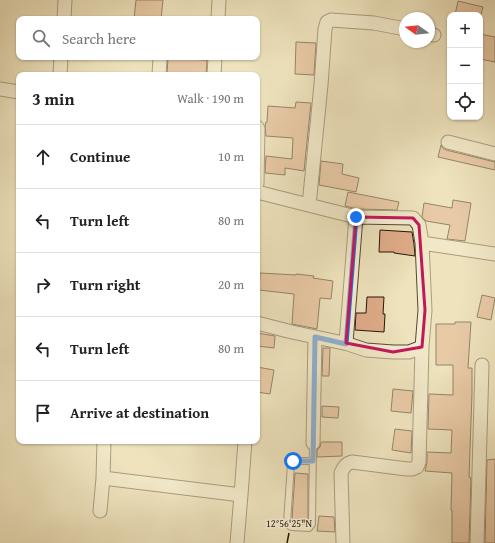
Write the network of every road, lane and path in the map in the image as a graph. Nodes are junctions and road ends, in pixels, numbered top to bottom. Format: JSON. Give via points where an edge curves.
{"nodes":[{"id":1,"x":65,"y":0,"type":"edge"},
{"id":2,"x":219,"y":0,"type":"edge"},
{"id":3,"x":64,"y":16,"type":"edge"},
{"id":4,"x":218,"y":16,"type":"edge"},
{"id":5,"x":399,"y":28,"type":"edge"},
{"id":6,"x":61,"y":60,"type":"edge"},
{"id":7,"x":160,"y":60,"type":"edge"},
{"id":8,"x":215,"y":60,"type":"edge"},
{"id":9,"x":60,"y":72,"type":"edge"},
{"id":10,"x":159,"y":72,"type":"edge"},
{"id":11,"x":214,"y":72,"type":"edge"},
{"id":12,"x":0,"y":89,"type":"edge"},
{"id":13,"x":16,"y":92,"type":"edge"},
{"id":14,"x":448,"y":142,"type":"dead end"},
{"id":15,"x":495,"y":154,"type":"edge"},
{"id":16,"x":260,"y":193,"type":"edge"},
{"id":17,"x":309,"y":205,"type":"junction"},
{"id":18,"x":356,"y":217,"type":"junction"},
{"id":19,"x":422,"y":243,"type":"junction"},
{"id":20,"x":495,"y":254,"type":"edge"},
{"id":21,"x":260,"y":324,"type":"edge"},
{"id":22,"x":315,"y":337,"type":"junction"},
{"id":23,"x":346,"y":344,"type":"junction"},
{"id":24,"x":422,"y":347,"type":"junction"},
{"id":25,"x":482,"y":365,"type":"dead end"},
{"id":26,"x":313,"y":443,"type":"joint"},
{"id":27,"x":104,"y":444,"type":"edge"},
{"id":28,"x":244,"y":444,"type":"edge"},
{"id":29,"x":313,"y":461,"type":"junction"},
{"id":30,"x":103,"y":478,"type":"junction"},
{"id":31,"x":241,"y":495,"type":"junction"},
{"id":32,"x":100,"y":511,"type":"dead end"},
{"id":33,"x":237,"y":543,"type":"edge"},
{"id":34,"x":343,"y":543,"type":"edge"},
{"id":35,"x":477,"y":543,"type":"edge"}],
"edges":[{"from":1,"to":3,"type":"street"},
{"from":2,"to":4,"type":"street"},
{"from":5,"to":17,"type":"street","via":[[374,23],[332,20],[327,22]]},
{"from":6,"to":9,"type":"street"},
{"from":7,"to":10,"type":"street"},
{"from":8,"to":11,"type":"street"},
{"from":12,"to":13,"type":"street"},
{"from":14,"to":15,"type":"street"},
{"from":16,"to":17,"type":"street"},
{"from":17,"to":18,"type":"street"},
{"from":18,"to":19,"type":"street","via":[[413,218],[419,225]]},
{"from":18,"to":23,"type":"street"},
{"from":19,"to":20,"type":"street"},
{"from":19,"to":24,"type":"street"},
{"from":21,"to":22,"type":"street"},
{"from":22,"to":23,"type":"street"},
{"from":22,"to":26,"type":"street"},
{"from":23,"to":24,"type":"street","via":[[366,350],[394,352],[409,352]]},
{"from":24,"to":34,"type":"street","via":[[417,467],[407,469],[347,463],[342,473]]},
{"from":25,"to":35,"type":"street"},
{"from":26,"to":29,"type":"lane"},
{"from":27,"to":30,"type":"street"},
{"from":28,"to":31,"type":"street"},
{"from":29,"to":29,"type":"lane","via":[[293,461],[291,464],[288,526],[309,528],[312,524]]},
{"from":30,"to":31,"type":"street"},
{"from":30,"to":32,"type":"street"},
{"from":31,"to":33,"type":"street"}]}
